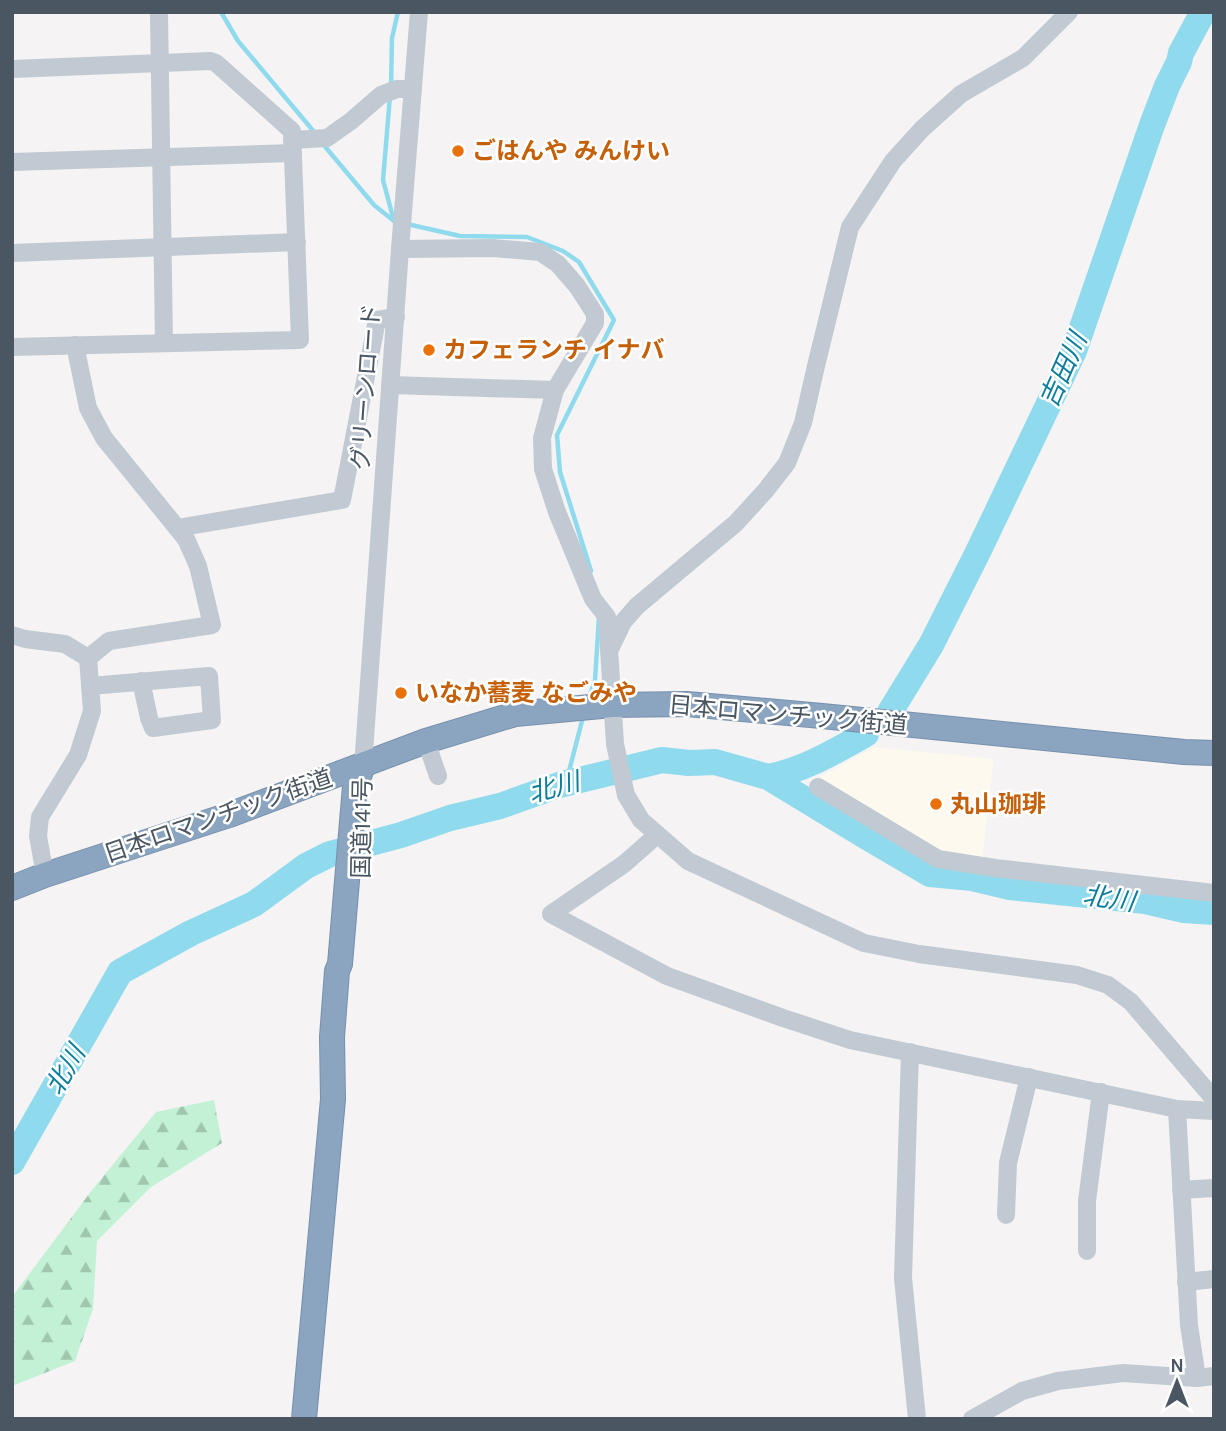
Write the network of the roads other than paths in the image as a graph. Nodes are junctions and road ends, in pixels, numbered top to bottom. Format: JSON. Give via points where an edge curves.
{"nodes":[{"id":1,"x":159,"y":12,"type":"edge"},
{"id":2,"x":419,"y":12,"type":"edge"},
{"id":3,"x":1069,"y":12,"type":"edge"},
{"id":4,"x":160,"y":62,"type":"junction"},
{"id":5,"x":12,"y":69,"type":"edge"},
{"id":6,"x":413,"y":89,"type":"junction"},
{"id":7,"x":293,"y":147,"type":"junction"},
{"id":8,"x":161,"y":158,"type":"junction"},
{"id":9,"x":12,"y":162,"type":"edge"},
{"id":10,"x":297,"y":242,"type":"junction"},
{"id":11,"x":163,"y":247,"type":"junction"},
{"id":12,"x":400,"y":249,"type":"junction"},
{"id":13,"x":12,"y":253,"type":"edge"},
{"id":14,"x":396,"y":317,"type":"junction"},
{"id":15,"x":164,"y":343,"type":"junction"},
{"id":16,"x":75,"y":345,"type":"junction"},
{"id":17,"x":12,"y":347,"type":"edge"},
{"id":18,"x":390,"y":385,"type":"junction"},
{"id":19,"x":555,"y":390,"type":"junction"},
{"id":20,"x":177,"y":528,"type":"junction"},
{"id":21,"x":12,"y":635,"type":"edge"},
{"id":22,"x":610,"y":649,"type":"junction"},
{"id":23,"x":88,"y":658,"type":"junction"},
{"id":24,"x":141,"y":681,"type":"dead end"},
{"id":25,"x":90,"y":686,"type":"junction"},
{"id":26,"x":612,"y":705,"type":"junction"},
{"id":27,"x":426,"y":741,"type":"junction"},
{"id":28,"x":1214,"y":753,"type":"edge"},
{"id":29,"x":363,"y":766,"type":"junction"},
{"id":30,"x":438,"y":776,"type":"dead end"},
{"id":31,"x":818,"y":787,"type":"dead end"},
{"id":32,"x":657,"y":835,"type":"junction"},
{"id":33,"x":45,"y":875,"type":"junction"},
{"id":34,"x":12,"y":888,"type":"edge"},
{"id":35,"x":1214,"y":893,"type":"edge"},
{"id":36,"x":910,"y":1052,"type":"junction"},
{"id":37,"x":1029,"y":1077,"type":"junction"},
{"id":38,"x":1101,"y":1093,"type":"junction"},
{"id":39,"x":1214,"y":1099,"type":"edge"},
{"id":40,"x":1177,"y":1109,"type":"junction"},
{"id":41,"x":1214,"y":1111,"type":"edge"},
{"id":42,"x":1214,"y":1188,"type":"edge"},
{"id":43,"x":1181,"y":1190,"type":"junction"},
{"id":44,"x":1006,"y":1215,"type":"dead end"},
{"id":45,"x":1087,"y":1251,"type":"dead end"},
{"id":46,"x":1214,"y":1279,"type":"edge"},
{"id":47,"x":1186,"y":1282,"type":"junction"},
{"id":48,"x":1206,"y":1377,"type":"edge"},
{"id":49,"x":304,"y":1419,"type":"edge"},
{"id":50,"x":918,"y":1419,"type":"edge"},
{"id":51,"x":972,"y":1419,"type":"edge"}],
"edges":[{"from":1,"to":4,"type":"street"},
{"from":2,"to":6,"type":"street","name":"グリーンロード"},
{"from":3,"to":22,"type":"street","via":[[1023,58],[961,94],[892,161],[850,227],[803,423],[787,463],[736,523],[637,606]]},
{"from":4,"to":5,"type":"street"},
{"from":4,"to":7,"type":"street","via":[[216,62],[292,131]]},
{"from":4,"to":8,"type":"street"},
{"from":6,"to":7,"type":"street","via":[[381,95],[327,138]]},
{"from":6,"to":12,"type":"street","name":"グリーンロード"},
{"from":7,"to":8,"type":"street"},
{"from":7,"to":10,"type":"street"},
{"from":8,"to":9,"type":"street"},
{"from":8,"to":11,"type":"street"},
{"from":10,"to":11,"type":"street"},
{"from":10,"to":15,"type":"street","via":[[300,340]]},
{"from":11,"to":13,"type":"street"},
{"from":11,"to":15,"type":"street"},
{"from":12,"to":14,"type":"street","name":"グリーンロード"},
{"from":12,"to":19,"type":"street","via":[[540,252],[558,264],[595,314],[595,323]]},
{"from":14,"to":18,"type":"street","name":"グリーンロード"},
{"from":14,"to":20,"type":"street","via":[[377,320],[342,500]]},
{"from":15,"to":16,"type":"street"},
{"from":16,"to":17,"type":"street"},
{"from":16,"to":20,"type":"street","via":[[88,408],[104,438]]},
{"from":18,"to":19,"type":"street"},
{"from":18,"to":29,"type":"street","name":"グリーンロード"},
{"from":19,"to":22,"type":"street","via":[[542,438],[543,470],[593,599],[607,617]]},
{"from":20,"to":23,"type":"street","via":[[198,566],[212,625],[110,641]]},
{"from":21,"to":23,"type":"street","via":[[65,644]]},
{"from":22,"to":26,"type":"street"},
{"from":23,"to":25,"type":"street"},
{"from":24,"to":25,"type":"street"},
{"from":25,"to":33,"type":"street","via":[[92,711],[78,755],[40,817],[38,835]]},
{"from":26,"to":27,"type":"highway","name":"日本ロマンチック街道","via":[[514,714]]},
{"from":26,"to":28,"type":"highway","name":"日本ロマンチック街道","via":[[742,708]]},
{"from":26,"to":32,"type":"street","via":[[626,795]]},
{"from":27,"to":29,"type":"highway","name":"日本ロマンチック街道"},
{"from":27,"to":30,"type":"street"},
{"from":29,"to":33,"type":"highway","name":"日本ロマンチック街道"},
{"from":29,"to":49,"type":"highway","name":"国道141号","via":[[355,786],[359,816],[356,859],[337,971],[333,1099]]},
{"from":31,"to":35,"type":"street","via":[[938,859]]},
{"from":32,"to":36,"type":"street","via":[[624,864],[551,914],[667,976],[850,1040]]},
{"from":32,"to":39,"type":"street","via":[[688,861],[864,943],[1077,975],[1108,985],[1131,1002]]},
{"from":33,"to":34,"type":"highway","name":"日本ロマンチック街道"},
{"from":36,"to":37,"type":"street"},
{"from":36,"to":50,"type":"street","via":[[902,1278]]},
{"from":37,"to":38,"type":"street"},
{"from":37,"to":44,"type":"street","via":[[1008,1163]]},
{"from":38,"to":40,"type":"street"},
{"from":38,"to":45,"type":"street","via":[[1087,1200]]},
{"from":40,"to":41,"type":"street"},
{"from":40,"to":43,"type":"street"},
{"from":42,"to":43,"type":"street"},
{"from":43,"to":47,"type":"street"},
{"from":46,"to":47,"type":"street"},
{"from":47,"to":48,"type":"street","via":[[1189,1325]]},
{"from":48,"to":51,"type":"street","via":[[1124,1373],[1058,1381],[1022,1391]]}]}
